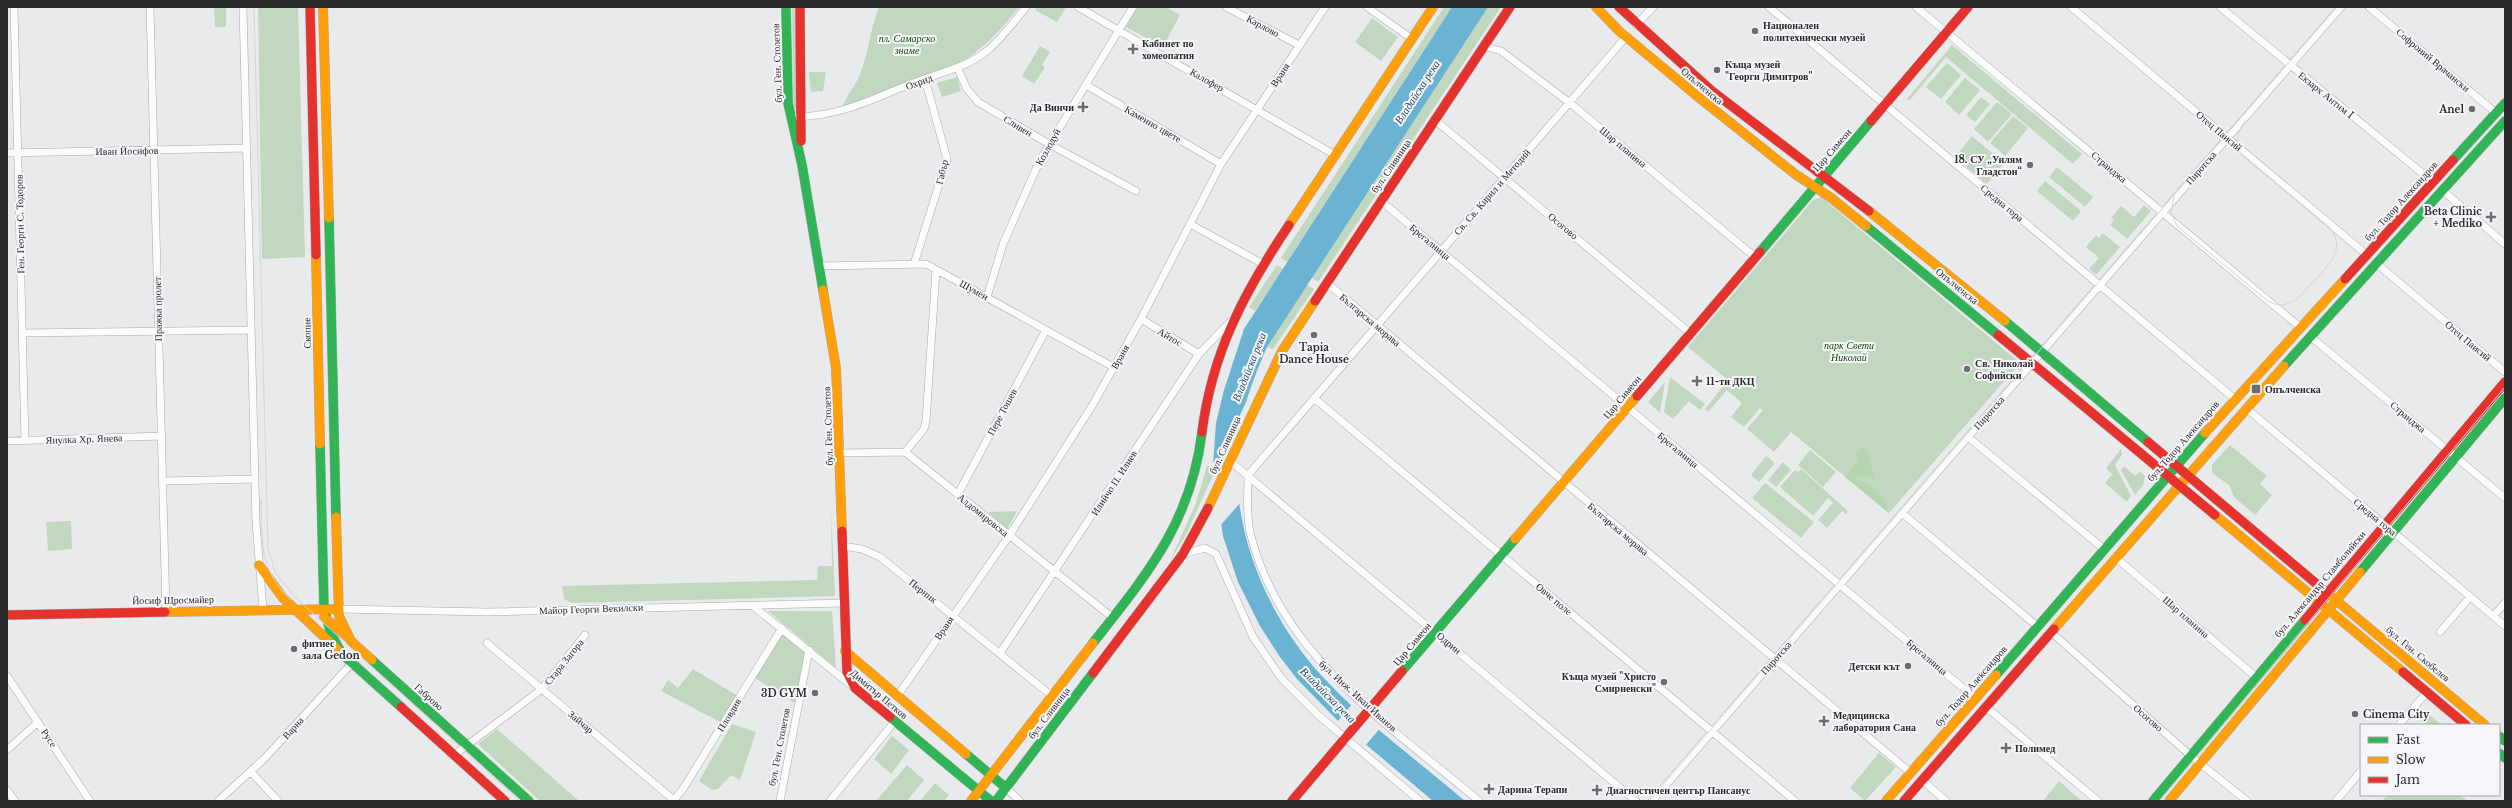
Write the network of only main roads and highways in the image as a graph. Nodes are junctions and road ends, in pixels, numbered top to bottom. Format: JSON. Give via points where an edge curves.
{"nodes":[{"id":1,"x":310,"y":7,"type":"edge"},
{"id":2,"x":324,"y":7,"type":"edge"},
{"id":3,"x":786,"y":7,"type":"edge"},
{"id":4,"x":800,"y":7,"type":"edge"},
{"id":5,"x":1433,"y":7,"type":"edge"},
{"id":6,"x":1510,"y":7,"type":"edge"},
{"id":7,"x":1596,"y":7,"type":"edge"},
{"id":8,"x":1619,"y":7,"type":"edge"},
{"id":9,"x":1968,"y":7,"type":"edge"},
{"id":10,"x":2505,"y":103,"type":"edge"},
{"id":11,"x":2505,"y":121,"type":"edge"},
{"id":12,"x":802,"y":164,"type":"junction"},
{"id":13,"x":1824,"y":176,"type":"junction"},
{"id":14,"x":1815,"y":187,"type":"junction"},
{"id":15,"x":2505,"y":382,"type":"edge"},
{"id":16,"x":2505,"y":398,"type":"edge"},
{"id":17,"x":2176,"y":466,"type":"junction"},
{"id":18,"x":2187,"y":475,"type":"junction"},
{"id":19,"x":2167,"y":476,"type":"junction"},
{"id":20,"x":2178,"y":485,"type":"junction"},
{"id":21,"x":259,"y":565,"type":"road end"},
{"id":22,"x":2328,"y":592,"type":"junction"},
{"id":23,"x":2337,"y":600,"type":"junction"},
{"id":24,"x":2320,"y":603,"type":"junction"},
{"id":25,"x":294,"y":608,"type":"junction"},
{"id":26,"x":339,"y":609,"type":"junction"},
{"id":27,"x":2328,"y":610,"type":"junction"},
{"id":28,"x":322,"y":611,"type":"junction"},
{"id":29,"x":7,"y":616,"type":"edge"},
{"id":30,"x":351,"y":641,"type":"junction"},
{"id":31,"x":845,"y":651,"type":"junction"},
{"id":32,"x":342,"y":654,"type":"junction"},
{"id":33,"x":855,"y":688,"type":"joint"},
{"id":34,"x":2465,"y":724,"type":"edge"},
{"id":35,"x":2484,"y":724,"type":"edge"},
{"id":36,"x":992,"y":775,"type":"junction"},
{"id":37,"x":1006,"y":788,"type":"junction"},
{"id":38,"x":979,"y":791,"type":"junction"},
{"id":39,"x":505,"y":801,"type":"edge"},
{"id":40,"x":529,"y":801,"type":"edge"},
{"id":41,"x":971,"y":801,"type":"edge"},
{"id":42,"x":991,"y":801,"type":"edge"},
{"id":43,"x":996,"y":801,"type":"edge"},
{"id":44,"x":1292,"y":801,"type":"edge"},
{"id":45,"x":1886,"y":801,"type":"edge"},
{"id":46,"x":1904,"y":801,"type":"edge"},
{"id":47,"x":2153,"y":801,"type":"edge"},
{"id":48,"x":2169,"y":801,"type":"edge"}],
"edges":[{"from":1,"to":28,"type":"main road","name":"Скопие"},
{"from":2,"to":26,"type":"main road"},
{"from":3,"to":12,"type":"main road","name":"бул. Ген. Столетов","via":[[788,97]]},
{"from":4,"to":12,"type":"main road","name":"бул. Ген. Столетов"},
{"from":5,"to":36,"type":"main road","name":"бул. Сливница","via":[[1263,264],[1234,317],[1212,374],[1196,471],[1172,534],[1149,571]]},
{"from":6,"to":37,"type":"main road","name":"бул. Сливница","via":[[1271,370],[1211,502],[1183,554]]},
{"from":7,"to":14,"type":"main road","name":"Опълченска","via":[[1626,37],[1728,122]]},
{"from":8,"to":13,"type":"main road","name":"Опълченска","via":[[1712,91]]},
{"from":9,"to":13,"type":"main road","name":"Цар Симеон"},
{"from":10,"to":17,"type":"main road","name":"бул. Тодор Александров"},
{"from":11,"to":18,"type":"main road"},
{"from":12,"to":31,"type":"main road","name":"бул. Ген. Столетов","via":[[836,368]]},
{"from":13,"to":14,"type":"main road","name":"Цар Симеон"},
{"from":13,"to":17,"type":"main road","name":"Опълченска","via":[[1934,263]]},
{"from":14,"to":19,"type":"main road","name":"Опълченска","via":[[1877,235]]},
{"from":14,"to":44,"type":"main road","name":"Цар Симеон"},
{"from":15,"to":22,"type":"main road","name":"бул. Александър Стамболийски"},
{"from":16,"to":23,"type":"main road"},
{"from":17,"to":18,"type":"main road","name":"Опълченска"},
{"from":17,"to":19,"type":"main road","name":"бул. Тодор Александров"},
{"from":18,"to":20,"type":"main road"},
{"from":18,"to":22,"type":"main road","name":"Опълченска"},
{"from":19,"to":20,"type":"main road","name":"Опълченска"},
{"from":19,"to":45,"type":"main road","name":"бул. Тодор Александров"},
{"from":20,"to":24,"type":"main road","name":"Опълченска"},
{"from":20,"to":46,"type":"main road"},
{"from":21,"to":25,"type":"main road","via":[[273,586]]},
{"from":22,"to":23,"type":"main road","name":"бул. Ген. Скобелев"},
{"from":22,"to":24,"type":"main road","name":"бул. Александър Стамболийски"},
{"from":23,"to":27,"type":"main road"},
{"from":23,"to":35,"type":"main road","name":"бул. Ген. Скобелев"},
{"from":24,"to":27,"type":"main road","name":"Опълченска"},
{"from":24,"to":47,"type":"main road","name":"бул. Александър Стамболийски"},
{"from":25,"to":28,"type":"main road","name":"Йосиф Щросмайер"},
{"from":25,"to":29,"type":"main road","name":"Йосиф Щросмайер"},
{"from":25,"to":32,"type":"main road"},
{"from":26,"to":28,"type":"main road","name":"Йосиф Щросмайер"},
{"from":26,"to":30,"type":"main road","via":[[341,622]]},
{"from":27,"to":34,"type":"main road"},
{"from":27,"to":48,"type":"main road"},
{"from":28,"to":30,"type":"main road","name":"Габрово"},
{"from":28,"to":32,"type":"main road","name":"Скопие"},
{"from":30,"to":40,"type":"main road","name":"Габрово"},
{"from":31,"to":33,"type":"main road","name":"бул. Ген. Столетов","via":[[847,672]]},
{"from":31,"to":36,"type":"main road","name":"Димитър Петков"},
{"from":32,"to":39,"type":"main road"},
{"from":33,"to":38,"type":"main road","name":"Димитър Петков"},
{"from":36,"to":37,"type":"main road","name":"Димитър Петков"},
{"from":36,"to":38,"type":"main road","name":"бул. Сливница"},
{"from":37,"to":43,"type":"main road","name":"бул. Сливница"},
{"from":38,"to":41,"type":"main road","name":"бул. Сливница"},
{"from":38,"to":42,"type":"main road","name":"Димитър Петков"}]}
